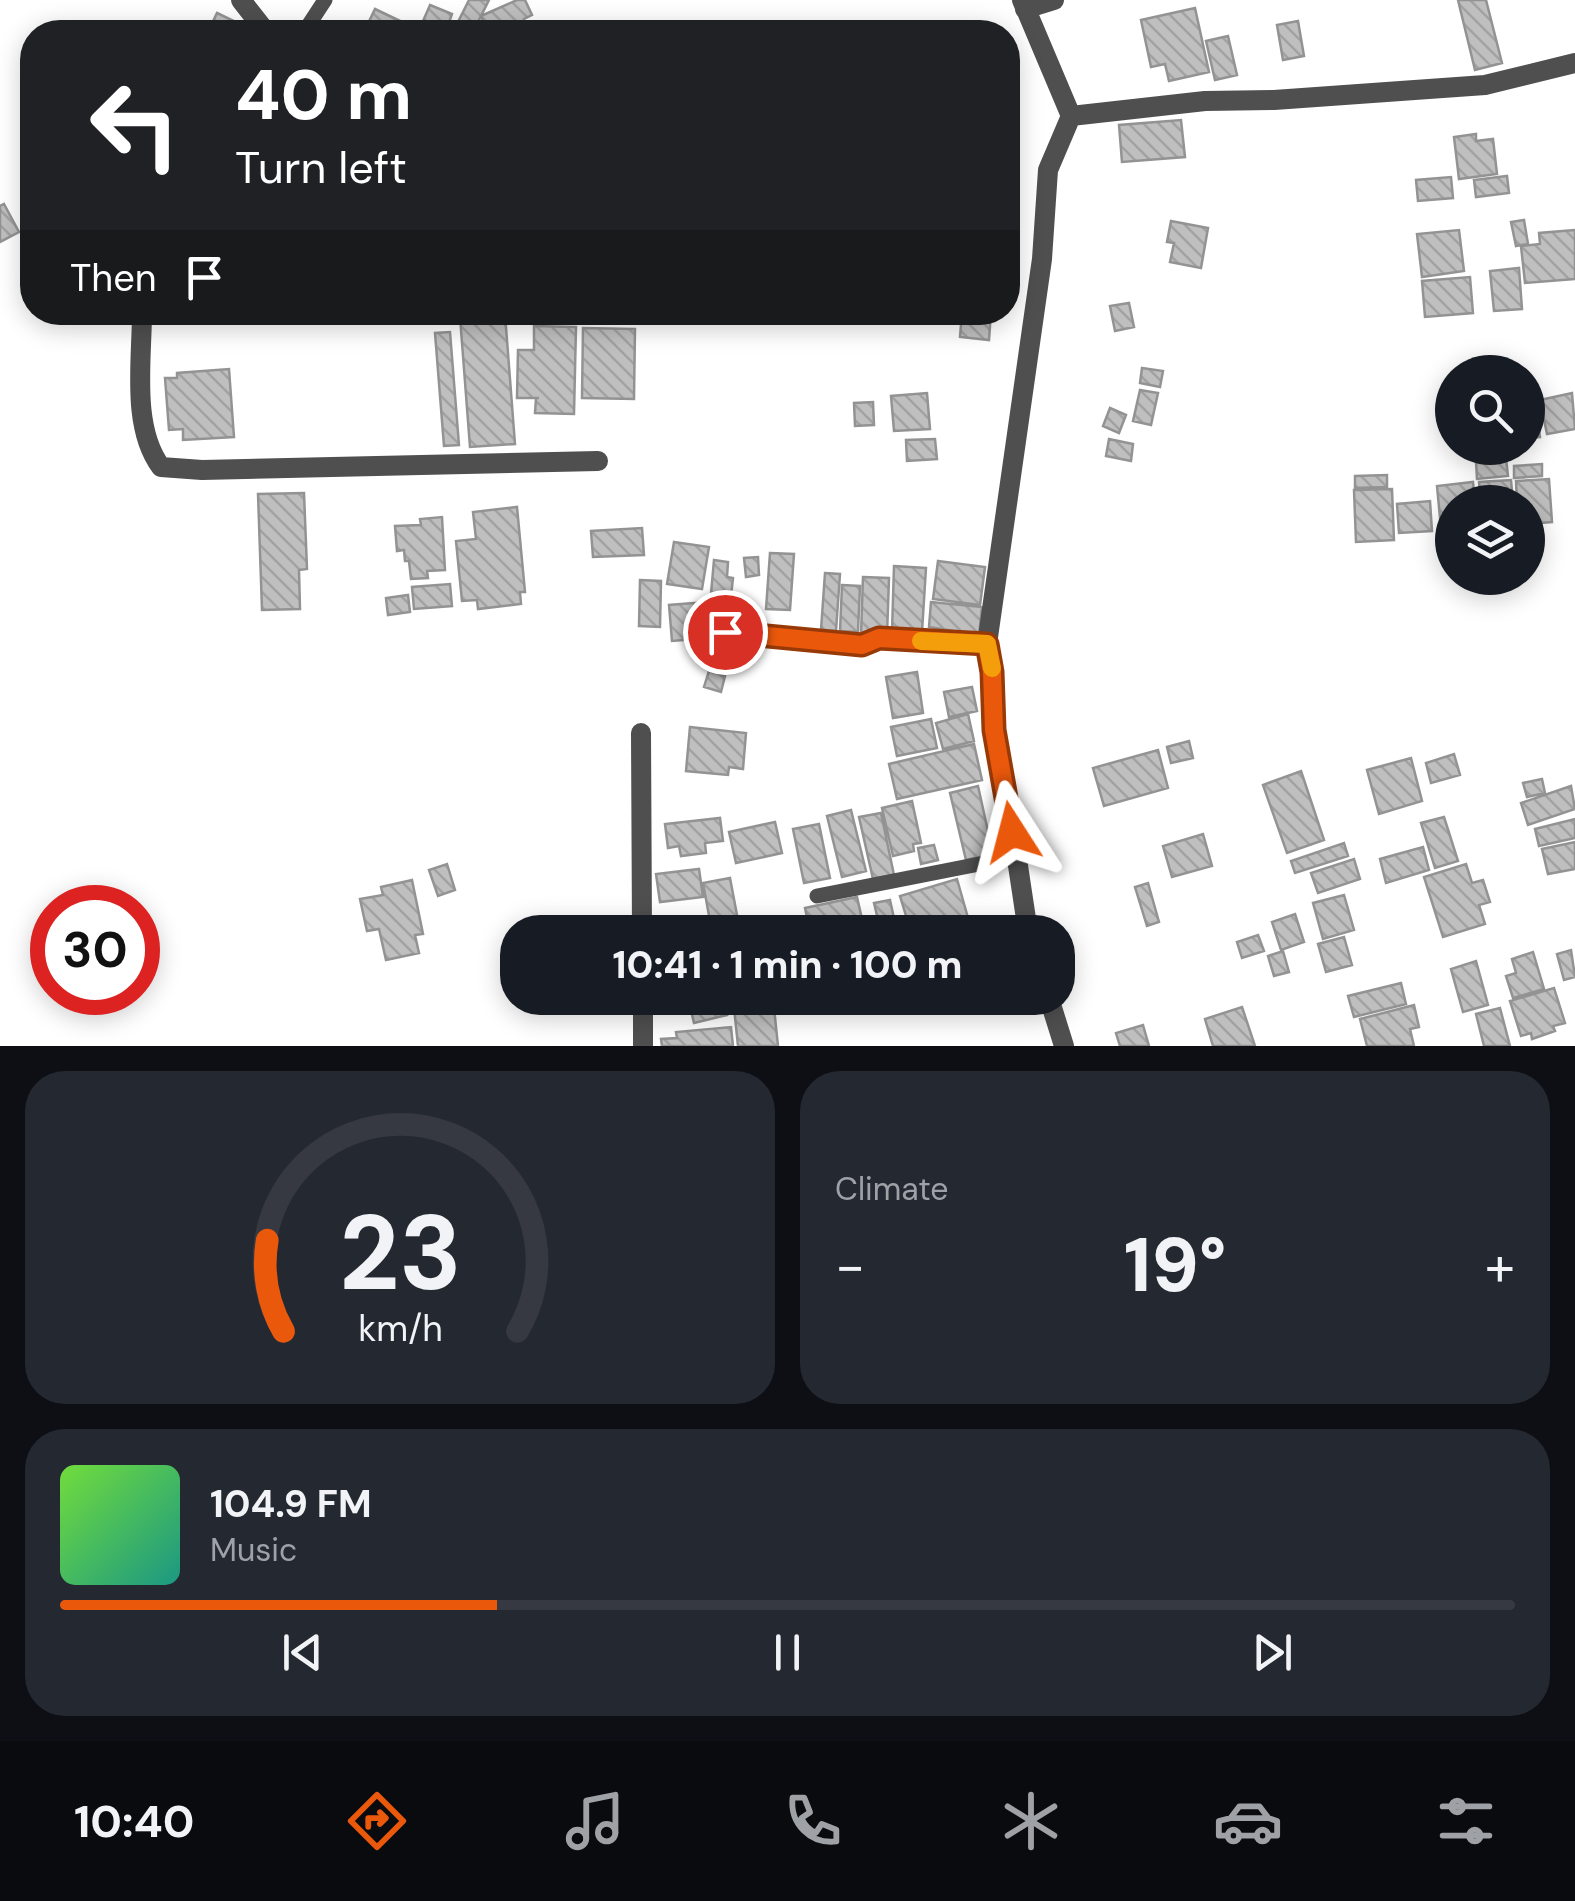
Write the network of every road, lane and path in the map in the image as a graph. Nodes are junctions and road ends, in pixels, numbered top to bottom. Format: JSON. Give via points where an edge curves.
{"nodes":[{"id":1,"x":240,"y":0,"type":"edge"},
{"id":2,"x":1054,"y":0,"type":"edge"},
{"id":3,"x":1024,"y":5,"type":"edge"},
{"id":4,"x":256,"y":20,"type":"edge"},
{"id":5,"x":1575,"y":63,"type":"edge"},
{"id":6,"x":1071,"y":116,"type":"junction"},
{"id":7,"x":142,"y":325,"type":"edge"},
{"id":8,"x":598,"y":461,"type":"dead end"},
{"id":9,"x":725,"y":632,"type":"dead end"},
{"id":10,"x":987,"y":644,"type":"junction"},
{"id":11,"x":641,"y":733,"type":"dead end"},
{"id":12,"x":1015,"y":857,"type":"junction"},
{"id":13,"x":817,"y":896,"type":"dead end"},
{"id":14,"x":642,"y":915,"type":"edge"},
{"id":15,"x":1025,"y":915,"type":"edge"},
{"id":16,"x":643,"y":1015,"type":"edge"},
{"id":17,"x":1054,"y":1015,"type":"edge"},
{"id":18,"x":643,"y":1046,"type":"edge"},
{"id":19,"x":1064,"y":1046,"type":"edge"}],
"edges":[{"from":1,"to":4,"type":"street"},
{"from":2,"to":3,"type":"street"},
{"from":3,"to":6,"type":"street"},
{"from":5,"to":6,"type":"street","via":[[1486,85]]},
{"from":6,"to":10,"type":"street","via":[[1048,170],[1042,259]]},
{"from":7,"to":8,"type":"street","via":[[143,410],[151,453],[162,467]]},
{"from":9,"to":10,"type":"lane","via":[[862,645],[879,638]]},
{"from":10,"to":12,"type":"street"},
{"from":11,"to":14,"type":"street"},
{"from":12,"to":13,"type":"lane"},
{"from":12,"to":15,"type":"street"},
{"from":16,"to":18,"type":"street"},
{"from":17,"to":19,"type":"street"}]}
